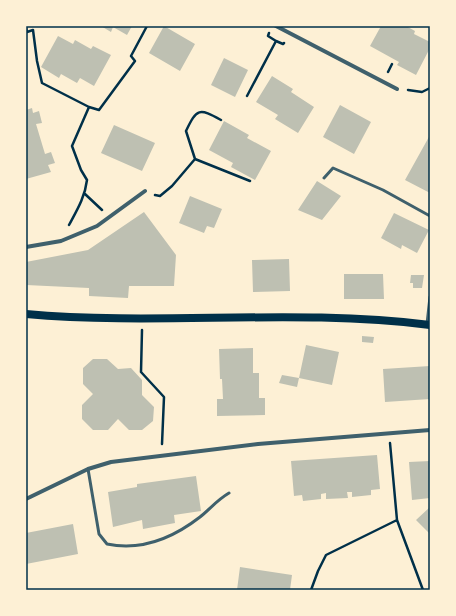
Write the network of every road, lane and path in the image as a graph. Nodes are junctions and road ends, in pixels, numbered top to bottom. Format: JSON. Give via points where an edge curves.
{"nodes":[{"id":1,"x":147,"y":26,"type":"edge"},
{"id":2,"x":276,"y":26,"type":"edge"},
{"id":3,"x":26,"y":28,"type":"edge"},
{"id":4,"x":270,"y":31,"type":"dead end"},
{"id":5,"x":397,"y":88,"type":"joint"},
{"id":6,"x":430,"y":88,"type":"edge"},
{"id":7,"x":247,"y":96,"type":"dead end"},
{"id":8,"x":89,"y":108,"type":"junction"},
{"id":9,"x":221,"y":120,"type":"dead end"},
{"id":10,"x":195,"y":159,"type":"junction"},
{"id":11,"x":324,"y":178,"type":"dead end"},
{"id":12,"x":250,"y":181,"type":"dead end"},
{"id":13,"x":145,"y":191,"type":"joint"},
{"id":14,"x":84,"y":194,"type":"junction"},
{"id":15,"x":430,"y":216,"type":"edge"},
{"id":16,"x":109,"y":217,"type":"junction"},
{"id":17,"x":61,"y":241,"type":"junction"},
{"id":18,"x":26,"y":247,"type":"edge"},
{"id":19,"x":430,"y":297,"type":"edge"},
{"id":20,"x":26,"y":314,"type":"edge"},
{"id":21,"x":429,"y":325,"type":"edge"},
{"id":22,"x":142,"y":330,"type":"dead end"},
{"id":23,"x":430,"y":430,"type":"edge"},
{"id":24,"x":388,"y":433,"type":"junction"},
{"id":25,"x":162,"y":444,"type":"dead end"},
{"id":26,"x":88,"y":469,"type":"junction"},
{"id":27,"x":229,"y":494,"type":"dead end"},
{"id":28,"x":26,"y":498,"type":"edge"},
{"id":29,"x":397,"y":520,"type":"junction"},
{"id":30,"x":311,"y":590,"type":"edge"},
{"id":31,"x":423,"y":590,"type":"edge"}],
"edges":[{"from":1,"to":8,"type":"path","via":[[131,56],[135,61],[123,78],[99,110]]},
{"from":2,"to":5,"type":"street"},
{"from":3,"to":8,"type":"path","via":[[27,32],[33,30],[42,83]]},
{"from":4,"to":7,"type":"path","via":[[268,36],[276,40]]},
{"from":5,"to":6,"type":"path","via":[[422,92]]},
{"from":8,"to":14,"type":"path","via":[[72,146],[87,180]]},
{"from":9,"to":10,"type":"path","via":[[205,111],[200,111],[193,117],[186,131]]},
{"from":10,"to":12,"type":"path"},
{"from":10,"to":13,"type":"path","via":[[160,196]]},
{"from":11,"to":15,"type":"lane","via":[[334,168],[383,190]]},
{"from":13,"to":16,"type":"street"},
{"from":14,"to":16,"type":"path"},
{"from":14,"to":17,"type":"path"},
{"from":16,"to":17,"type":"street","via":[[97,226]]},
{"from":17,"to":18,"type":"street"},
{"from":19,"to":21,"type":"lane"},
{"from":20,"to":21,"type":"main road","via":[[86,318],[295,317]]},
{"from":22,"to":25,"type":"path","via":[[140,372],[164,397]]},
{"from":23,"to":24,"type":"street"},
{"from":24,"to":26,"type":"street","via":[[183,452],[111,462]]},
{"from":24,"to":29,"type":"path"},
{"from":26,"to":27,"type":"lane","via":[[99,534],[107,544],[119,547],[162,540],[198,518]]},
{"from":26,"to":28,"type":"street"},
{"from":29,"to":30,"type":"path","via":[[326,555]]},
{"from":29,"to":31,"type":"path"}]}
